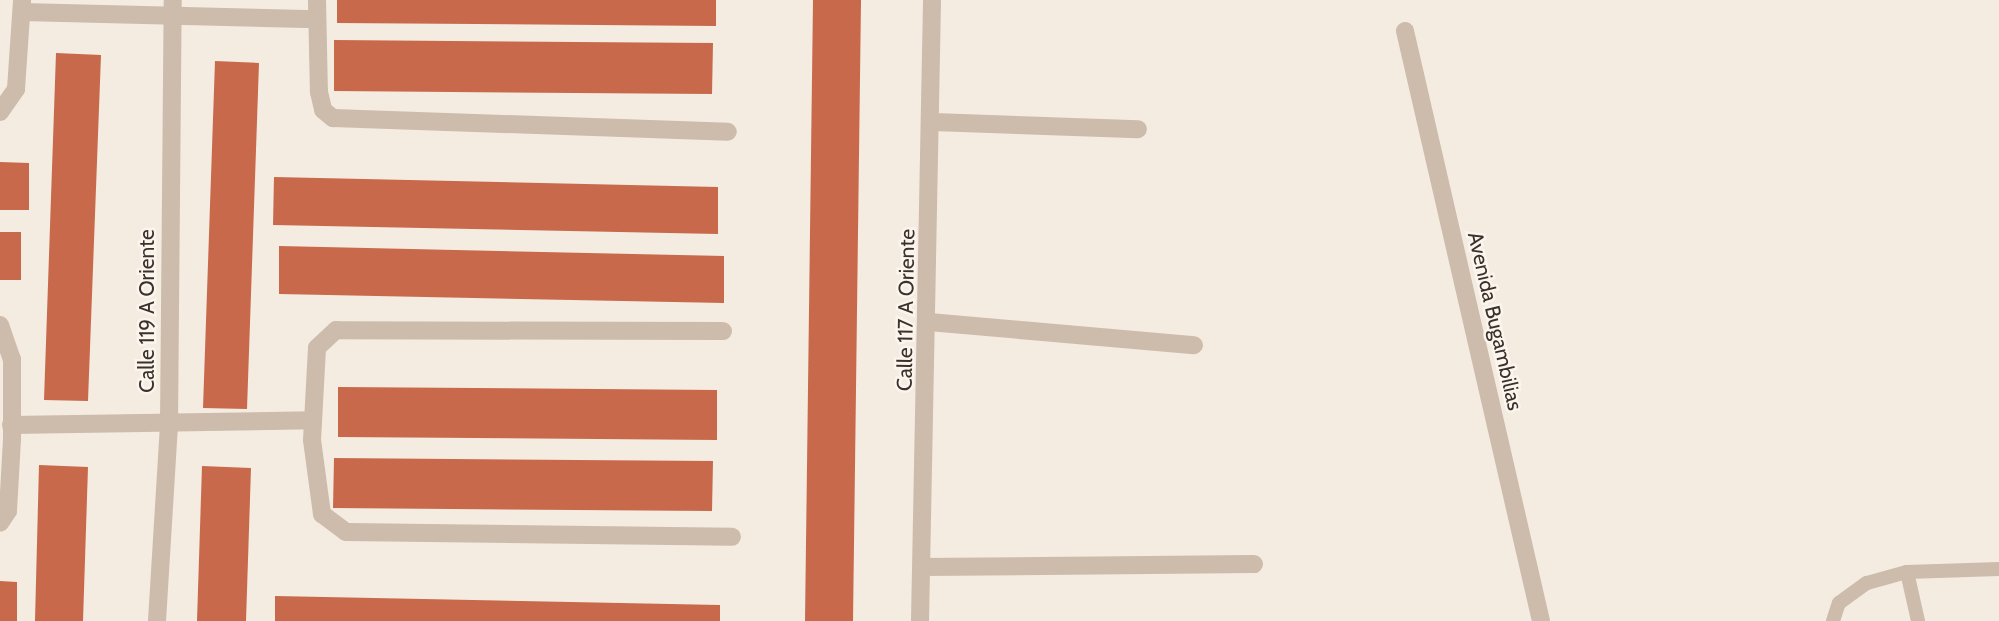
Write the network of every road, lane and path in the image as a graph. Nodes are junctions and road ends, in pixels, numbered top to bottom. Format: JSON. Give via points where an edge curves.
{"nodes":[{"id":1,"x":317,"y":0,"type":"edge"},
{"id":2,"x":932,"y":0,"type":"edge"},
{"id":3,"x":22,"y":6,"type":"edge"},
{"id":4,"x":173,"y":6,"type":"edge"},
{"id":5,"x":316,"y":19,"type":"junction"},
{"id":6,"x":1405,"y":31,"type":"dead end"},
{"id":7,"x":0,"y":112,"type":"edge"},
{"id":8,"x":933,"y":122,"type":"junction"},
{"id":9,"x":1138,"y":130,"type":"dead end"},
{"id":10,"x":728,"y":132,"type":"dead end"},
{"id":11,"x":929,"y":322,"type":"junction"},
{"id":12,"x":0,"y":325,"type":"edge"},
{"id":13,"x":723,"y":331,"type":"dead end"},
{"id":14,"x":1194,"y":345,"type":"dead end"},
{"id":15,"x":313,"y":420,"type":"junction"},
{"id":16,"x":169,"y":424,"type":"junction"},
{"id":17,"x":11,"y":425,"type":"junction"},
{"id":18,"x":0,"y":523,"type":"edge"},
{"id":19,"x":732,"y":537,"type":"dead end"},
{"id":20,"x":1254,"y":565,"type":"dead end"},
{"id":21,"x":922,"y":567,"type":"junction"},
{"id":22,"x":1999,"y":569,"type":"edge"},
{"id":23,"x":1907,"y":572,"type":"junction"},
{"id":24,"x":157,"y":621,"type":"edge"},
{"id":25,"x":919,"y":621,"type":"edge"},
{"id":26,"x":1541,"y":621,"type":"edge"},
{"id":27,"x":1833,"y":621,"type":"edge"},
{"id":28,"x":1918,"y":621,"type":"edge"}],
"edges":[{"from":1,"to":5,"type":"street"},
{"from":2,"to":8,"type":"street","name":"Calle 117 A Oriente"},
{"from":3,"to":4,"type":"street"},
{"from":3,"to":7,"type":"street","via":[[16,89]]},
{"from":4,"to":5,"type":"street"},
{"from":4,"to":16,"type":"street","name":"Calle 119 A Oriente"},
{"from":5,"to":10,"type":"street","via":[[323,110],[341,120]]},
{"from":6,"to":26,"type":"street","name":"Avenida Bugambilias"},
{"from":8,"to":9,"type":"street"},
{"from":8,"to":11,"type":"street","name":"Calle 117 A Oriente"},
{"from":11,"to":14,"type":"street"},
{"from":11,"to":21,"type":"street","name":"Calle 117 A Oriente"},
{"from":12,"to":17,"type":"street","via":[[9,338]]},
{"from":13,"to":15,"type":"street","via":[[352,326],[323,337],[317,348]]},
{"from":15,"to":16,"type":"street"},
{"from":15,"to":19,"type":"street","via":[[315,495],[322,514],[346,532]]},
{"from":16,"to":17,"type":"street"},
{"from":16,"to":24,"type":"street","name":"Calle 119 A Oriente"},
{"from":17,"to":18,"type":"street","via":[[11,489]]},
{"from":20,"to":21,"type":"street"},
{"from":21,"to":25,"type":"street","name":"Calle 117 A Oriente"},
{"from":22,"to":23,"type":"lane"},
{"from":23,"to":27,"type":"lane","via":[[1867,583],[1839,603]]},
{"from":23,"to":28,"type":"lane"}]}
